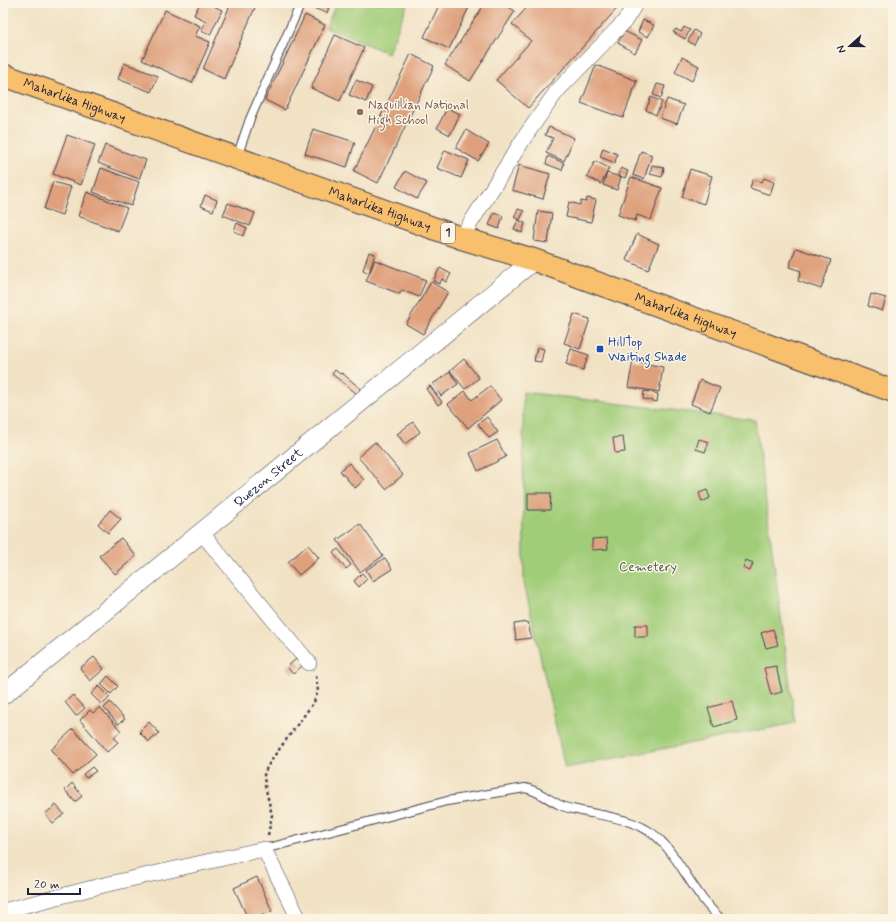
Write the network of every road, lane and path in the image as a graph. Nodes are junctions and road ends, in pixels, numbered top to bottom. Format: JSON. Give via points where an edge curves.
{"nodes":[{"id":1,"x":301,"y":3,"type":"edge"},
{"id":2,"x":636,"y":3,"type":"edge"},
{"id":3,"x":3,"y":75,"type":"edge"},
{"id":4,"x":237,"y":158,"type":"junction"},
{"id":5,"x":461,"y":238,"type":"junction"},
{"id":6,"x":534,"y":260,"type":"junction"},
{"id":7,"x":893,"y":391,"type":"edge"},
{"id":8,"x":201,"y":532,"type":"junction"},
{"id":9,"x":309,"y":663,"type":"joint"},
{"id":10,"x":3,"y":695,"type":"edge"},
{"id":11,"x":264,"y":849,"type":"junction"},
{"id":12,"x":3,"y":910,"type":"edge"},
{"id":13,"x":298,"y":919,"type":"edge"},
{"id":14,"x":721,"y":919,"type":"edge"}],
"edges":[{"from":1,"to":4,"type":"lane","via":[[250,119]]},
{"from":2,"to":5,"type":"street","via":[[624,22],[557,91]]},
{"from":3,"to":4,"type":"highway","name":"Maharlika Highway","number":"1"},
{"from":4,"to":5,"type":"highway","name":"Maharlika Highway","number":"1"},
{"from":5,"to":6,"type":"highway","name":"Maharlika Highway","number":"1"},
{"from":6,"to":7,"type":"highway","name":"Maharlika Highway","number":"1"},
{"from":6,"to":8,"type":"street","name":"Quezon Street"},
{"from":8,"to":9,"type":"street"},
{"from":8,"to":10,"type":"street","name":"Quezon Street"},
{"from":9,"to":11,"type":"path","via":[[315,671],[317,681],[318,691],[314,702],[271,761],[264,775],[272,815]]},
{"from":11,"to":12,"type":"street"},
{"from":11,"to":13,"type":"street"},
{"from":11,"to":14,"type":"lane","via":[[447,801],[525,788],[535,790],[558,805],[630,822],[646,829],[664,843],[696,891]]}]}
